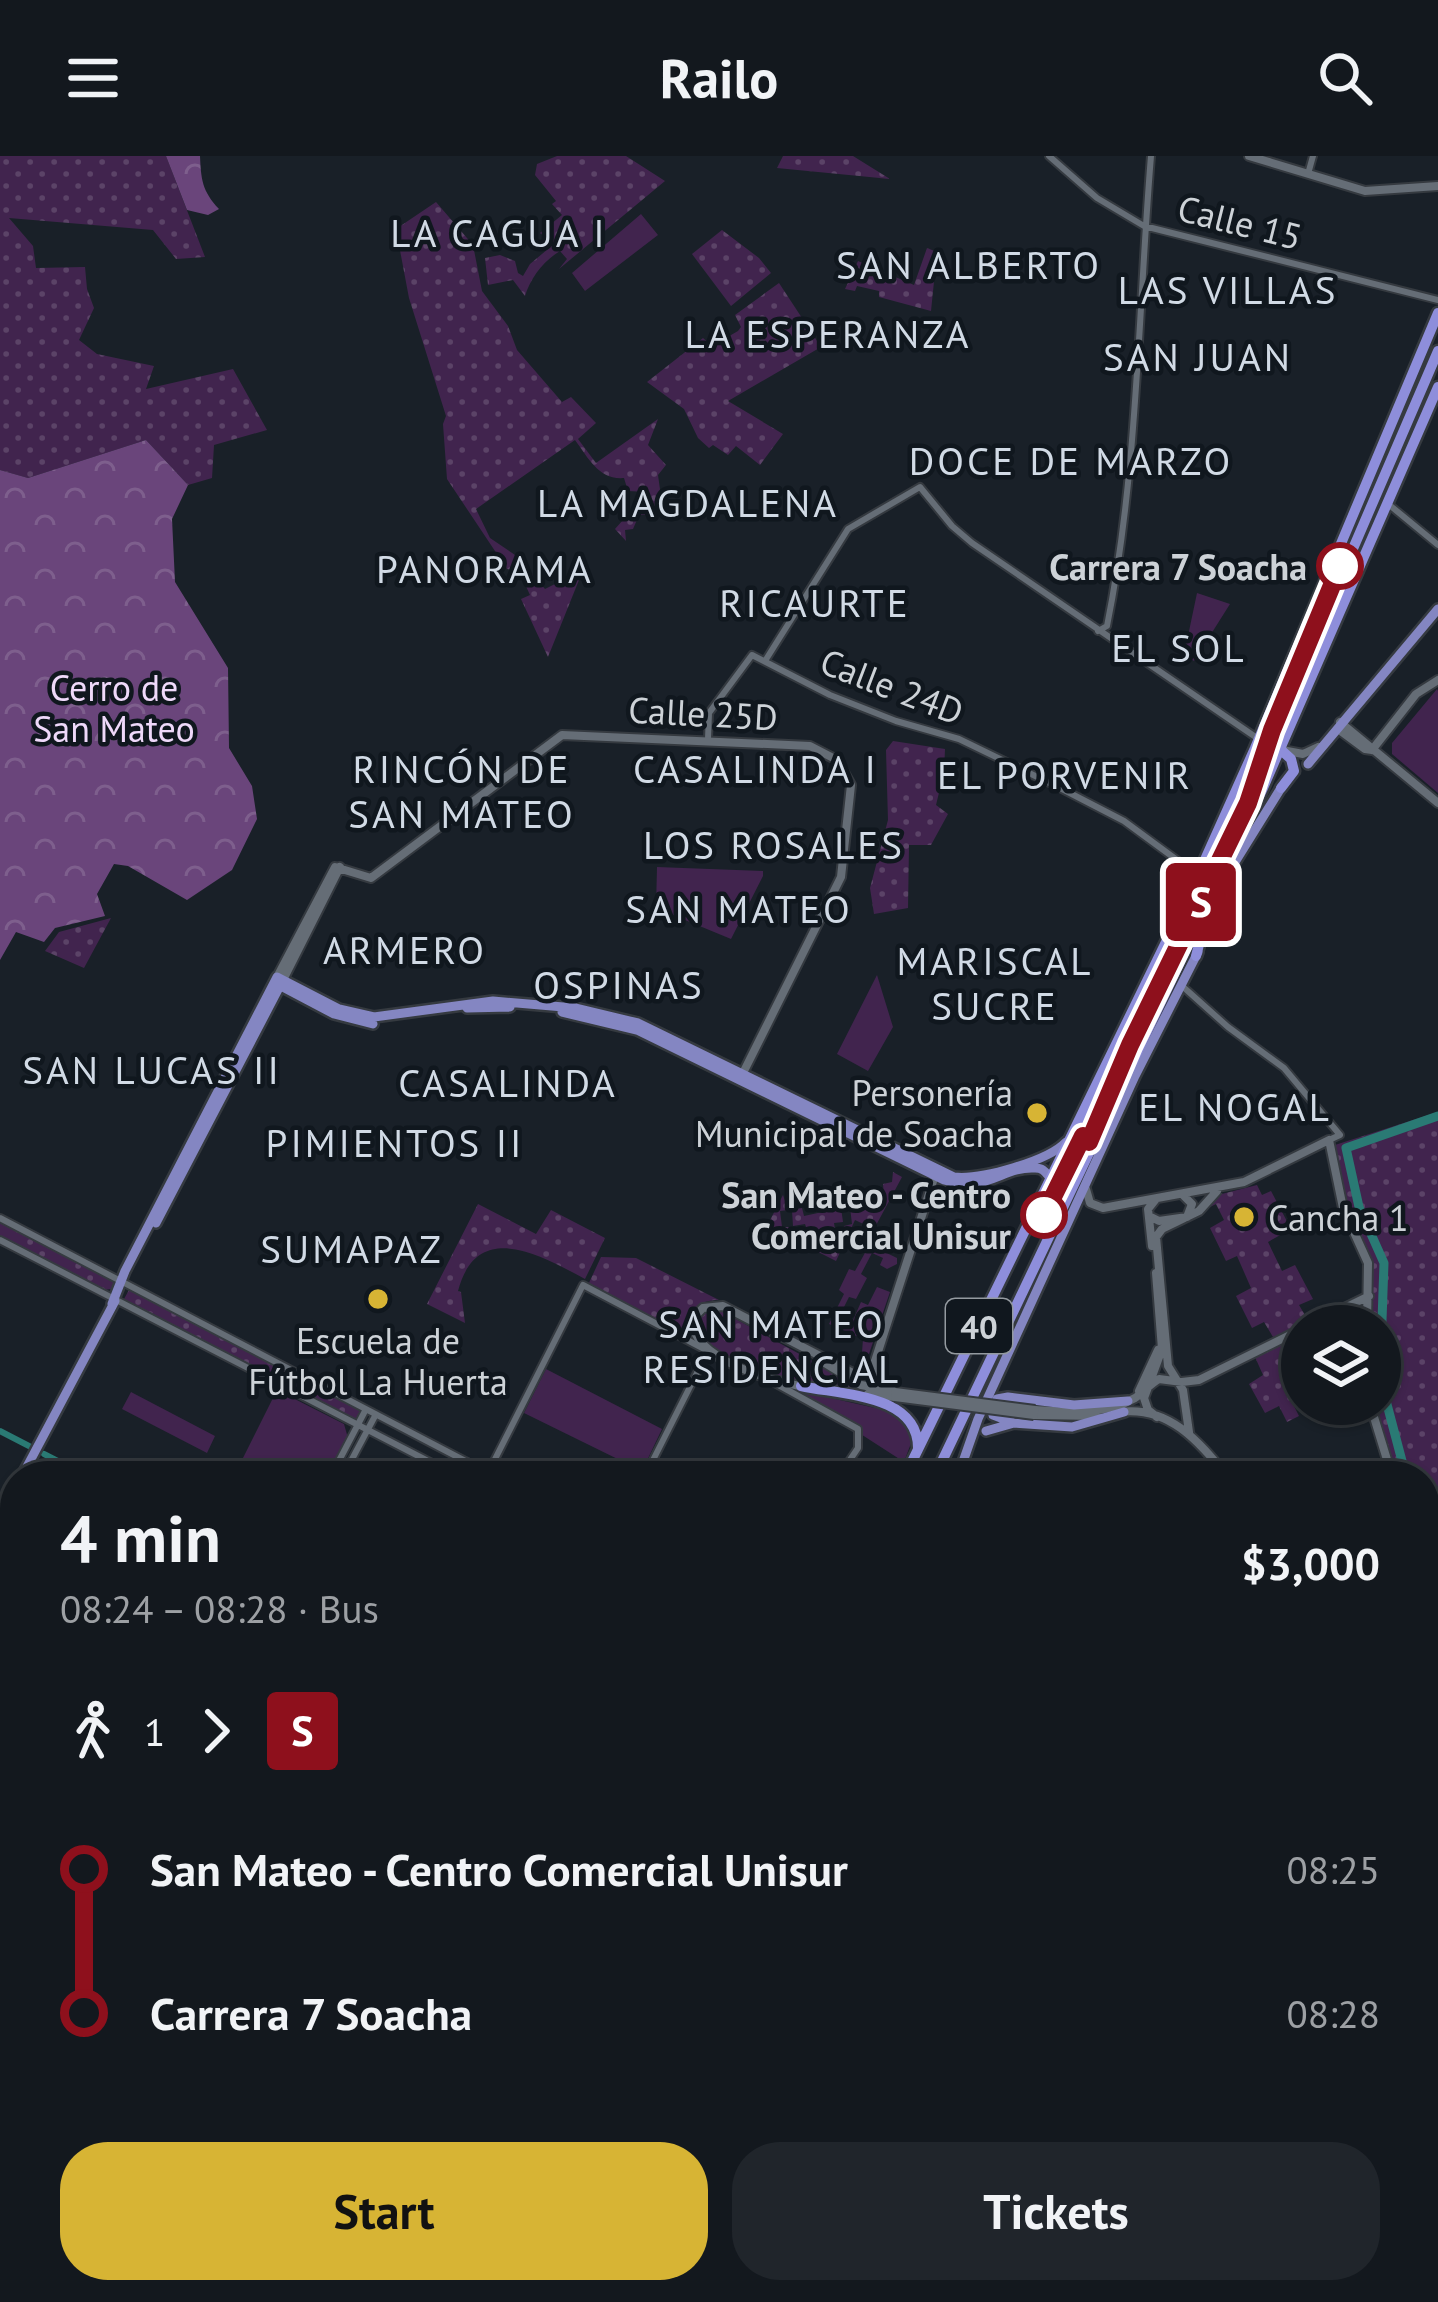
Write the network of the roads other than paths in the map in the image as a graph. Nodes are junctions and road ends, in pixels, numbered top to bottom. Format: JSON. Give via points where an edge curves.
{"nodes":[{"id":1,"x":1048,"y":156,"type":"edge"},
{"id":2,"x":1151,"y":156,"type":"edge"},
{"id":3,"x":1249,"y":156,"type":"edge"},
{"id":4,"x":1313,"y":156,"type":"edge"},
{"id":5,"x":1308,"y":174,"type":"junction"},
{"id":6,"x":1438,"y":186,"type":"edge"},
{"id":7,"x":1144,"y":226,"type":"junction"},
{"id":8,"x":1438,"y":300,"type":"edge"},
{"id":9,"x":1438,"y":313,"type":"edge"},
{"id":10,"x":1438,"y":351,"type":"edge"},
{"id":11,"x":1438,"y":387,"type":"edge"},
{"id":12,"x":1387,"y":503,"type":"junction"},
{"id":13,"x":1438,"y":545,"type":"edge"},
{"id":14,"x":1438,"y":609,"type":"edge"},
{"id":15,"x":1098,"y":632,"type":"junction"},
{"id":16,"x":765,"y":661,"type":"junction"},
{"id":17,"x":1438,"y":680,"type":"edge"},
{"id":18,"x":1341,"y":726,"type":"junction"},
{"id":19,"x":708,"y":740,"type":"junction"},
{"id":20,"x":1269,"y":744,"type":"junction"},
{"id":21,"x":1372,"y":750,"type":"junction"},
{"id":22,"x":1308,"y":764,"type":"dead end"},
{"id":23,"x":1282,"y":788,"type":"joint"},
{"id":24,"x":1438,"y":803,"type":"edge"},
{"id":25,"x":1223,"y":868,"type":"junction"},
{"id":26,"x":1198,"y":876,"type":"junction"},
{"id":27,"x":1195,"y":958,"type":"junction"},
{"id":28,"x":279,"y":981,"type":"junction"},
{"id":29,"x":1175,"y":983,"type":"junction"},
{"id":30,"x":742,"y":1076,"type":"junction"},
{"id":31,"x":1070,"y":1139,"type":"junction"},
{"id":32,"x":1329,"y":1142,"type":"junction"},
{"id":33,"x":1024,"y":1166,"type":"junction"},
{"id":34,"x":936,"y":1173,"type":"junction"},
{"id":35,"x":1051,"y":1179,"type":"junction"},
{"id":36,"x":1086,"y":1186,"type":"junction"},
{"id":37,"x":1177,"y":1195,"type":"junction"},
{"id":38,"x":1156,"y":1198,"type":"junction"},
{"id":39,"x":1149,"y":1216,"type":"junction"},
{"id":40,"x":1186,"y":1217,"type":"junction"},
{"id":41,"x":0,"y":1218,"type":"edge"},
{"id":42,"x":0,"y":1240,"type":"edge"},
{"id":43,"x":122,"y":1282,"type":"junction"},
{"id":44,"x":1370,"y":1296,"type":"junction"},
{"id":45,"x":114,"y":1300,"type":"junction"},
{"id":46,"x":1352,"y":1305,"type":"edge"},
{"id":47,"x":1369,"y":1305,"type":"edge"},
{"id":48,"x":1161,"y":1336,"type":"junction"},
{"id":49,"x":1281,"y":1340,"type":"edge"},
{"id":50,"x":804,"y":1348,"type":"junction"},
{"id":51,"x":708,"y":1351,"type":"junction"},
{"id":52,"x":875,"y":1361,"type":"junction"},
{"id":53,"x":1003,"y":1366,"type":"junction"},
{"id":54,"x":1199,"y":1380,"type":"junction"},
{"id":55,"x":1175,"y":1381,"type":"junction"},
{"id":56,"x":773,"y":1382,"type":"junction"},
{"id":57,"x":801,"y":1386,"type":"junction"},
{"id":58,"x":1148,"y":1386,"type":"junction"},
{"id":59,"x":895,"y":1394,"type":"junction"},
{"id":60,"x":1020,"y":1398,"type":"junction"},
{"id":61,"x":1184,"y":1401,"type":"junction"},
{"id":62,"x":1128,"y":1404,"type":"junction"},
{"id":63,"x":365,"y":1411,"type":"junction"},
{"id":64,"x":376,"y":1415,"type":"junction"},
{"id":65,"x":1157,"y":1417,"type":"junction"},
{"id":66,"x":1014,"y":1424,"type":"junction"},
{"id":67,"x":358,"y":1425,"type":"junction"},
{"id":68,"x":1376,"y":1425,"type":"edge"},
{"id":69,"x":367,"y":1430,"type":"junction"},
{"id":70,"x":986,"y":1431,"type":"dead end"},
{"id":71,"x":1189,"y":1432,"type":"junction"},
{"id":72,"x":918,"y":1449,"type":"junction"},
{"id":73,"x":30,"y":1461,"type":"edge"},
{"id":74,"x":339,"y":1461,"type":"edge"},
{"id":75,"x":351,"y":1461,"type":"edge"},
{"id":76,"x":428,"y":1461,"type":"edge"},
{"id":77,"x":463,"y":1461,"type":"edge"},
{"id":78,"x":496,"y":1461,"type":"edge"},
{"id":79,"x":653,"y":1461,"type":"edge"},
{"id":80,"x":849,"y":1461,"type":"edge"},
{"id":81,"x":912,"y":1461,"type":"edge"},
{"id":82,"x":942,"y":1461,"type":"edge"},
{"id":83,"x":963,"y":1461,"type":"edge"},
{"id":84,"x":1214,"y":1461,"type":"edge"},
{"id":85,"x":1387,"y":1461,"type":"edge"}],
"edges":[{"from":1,"to":7,"type":"street","name":"Calle 15"},
{"from":2,"to":7,"type":"street"},
{"from":3,"to":5,"type":"main road"},
{"from":4,"to":5,"type":"street"},
{"from":5,"to":6,"type":"main road","via":[[1365,191]]},
{"from":7,"to":8,"type":"street","name":"Calle 15"},
{"from":7,"to":15,"type":"street","via":[[1118,563],[1107,626]]},
{"from":9,"to":20,"type":"highway","number":"40"},
{"from":10,"to":20,"type":"highway","number":"40"},
{"from":11,"to":12,"type":"highway","number":"40"},
{"from":12,"to":13,"type":"street"},
{"from":12,"to":20,"type":"highway","number":"40"},
{"from":14,"to":18,"type":"main road"},
{"from":15,"to":16,"type":"street","via":[[972,543],[920,487],[848,529]]},
{"from":15,"to":20,"type":"street"},
{"from":16,"to":19,"type":"street","name":"Calle 24D","via":[[752,655],[710,712]]},
{"from":16,"to":26,"type":"street","name":"Calle 24D","via":[[851,703],[959,739],[1124,821]]},
{"from":17,"to":21,"type":"main road","via":[[1408,703]]},
{"from":18,"to":20,"type":"main road","via":[[1310,753]]},
{"from":18,"to":21,"type":"main road"},
{"from":18,"to":22,"type":"main road"},
{"from":19,"to":28,"type":"main road","name":"Calle 25D","via":[[562,735],[371,878],[339,866]]},
{"from":19,"to":30,"type":"main road","name":"Calle 25D","via":[[810,746],[837,760],[851,785],[841,877]]},
{"from":20,"to":23,"type":"highway","via":[[1291,759],[1294,771]]},
{"from":20,"to":25,"type":"highway","number":"40"},
{"from":20,"to":26,"type":"highway","number":"40"},
{"from":21,"to":24,"type":"main road"},
{"from":23,"to":27,"type":"main road","via":[[1235,862]]},
{"from":25,"to":27,"type":"highway"},
{"from":25,"to":29,"type":"highway","number":"40"},
{"from":26,"to":31,"type":"highway","number":"40"},
{"from":27,"to":29,"type":"main road"},
{"from":28,"to":30,"type":"main road","via":[[334,1014],[373,1024],[466,1008],[574,1014],[627,1027]]},
{"from":28,"to":43,"type":"main road"},
{"from":29,"to":32,"type":"street","via":[[1284,1069],[1340,1135]]},
{"from":29,"to":36,"type":"main road"},
{"from":29,"to":82,"type":"highway","number":"40"},
{"from":30,"to":34,"type":"main road"},
{"from":31,"to":33,"type":"main road"},
{"from":31,"to":35,"type":"highway","number":"40"},
{"from":32,"to":37,"type":"main road","via":[[1248,1181]]},
{"from":32,"to":40,"type":"main road","via":[[1249,1186],[1218,1191]]},
{"from":32,"to":44,"type":"main road","via":[[1343,1208],[1368,1263]]},
{"from":33,"to":34,"type":"main road","via":[[974,1185]]},
{"from":33,"to":35,"type":"main road"},
{"from":34,"to":52,"type":"main road"},
{"from":35,"to":72,"type":"highway","number":"40"},
{"from":36,"to":38,"type":"main road","via":[[1100,1208]]},
{"from":36,"to":53,"type":"main road"},
{"from":37,"to":38,"type":"main road"},
{"from":37,"to":40,"type":"main road","via":[[1192,1202]]},
{"from":38,"to":39,"type":"main road"},
{"from":39,"to":40,"type":"main road"},
{"from":39,"to":48,"type":"main road"},
{"from":40,"to":55,"type":"main road","via":[[1160,1230],[1156,1241]]},
{"from":41,"to":43,"type":"street"},
{"from":42,"to":45,"type":"street"},
{"from":43,"to":45,"type":"main road"},
{"from":43,"to":63,"type":"street"},
{"from":44,"to":46,"type":"main road"},
{"from":44,"to":47,"type":"main road"},
{"from":45,"to":67,"type":"street"},
{"from":45,"to":73,"type":"main road"},
{"from":48,"to":58,"type":"main road"},
{"from":48,"to":62,"type":"main road"},
{"from":49,"to":54,"type":"main road"},
{"from":50,"to":51,"type":"main road","via":[[723,1306],[692,1319],[694,1338]]},
{"from":50,"to":52,"type":"main road","via":[[858,1374]]},
{"from":50,"to":59,"type":"main road","via":[[854,1382]]},
{"from":51,"to":56,"type":"main road"},
{"from":51,"to":78,"type":"street","via":[[583,1286]]},
{"from":51,"to":79,"type":"street"},
{"from":52,"to":59,"type":"main road"},
{"from":53,"to":60,"type":"main road","via":[[1008,1389]]},
{"from":53,"to":83,"type":"main road"},
{"from":54,"to":55,"type":"main road"},
{"from":54,"to":61,"type":"main road"},
{"from":55,"to":58,"type":"main road"},
{"from":55,"to":61,"type":"main road"},
{"from":56,"to":57,"type":"main road"},
{"from":56,"to":80,"type":"street","via":[[853,1425],[860,1433]]},
{"from":57,"to":59,"type":"main road"},
{"from":57,"to":72,"type":"highway","via":[[895,1407],[914,1425]]},
{"from":58,"to":62,"type":"main road"},
{"from":58,"to":65,"type":"main road","via":[[1145,1405]]},
{"from":59,"to":62,"type":"main road","bridge":true,"via":[[1087,1417]]},
{"from":60,"to":62,"type":"main road"},
{"from":60,"to":66,"type":"main road","via":[[1000,1397],[992,1406],[995,1418]]},
{"from":61,"to":65,"type":"main road","via":[[1174,1416]]},
{"from":61,"to":71,"type":"main road"},
{"from":62,"to":65,"type":"main road"},
{"from":62,"to":66,"type":"main road","via":[[1067,1428]]},
{"from":63,"to":64,"type":"street"},
{"from":63,"to":67,"type":"street"},
{"from":64,"to":69,"type":"street"},
{"from":64,"to":77,"type":"street"},
{"from":65,"to":71,"type":"main road"},
{"from":66,"to":70,"type":"main road"},
{"from":67,"to":69,"type":"street"},
{"from":67,"to":74,"type":"street"},
{"from":68,"to":85,"type":"main road"},
{"from":69,"to":75,"type":"street"},
{"from":69,"to":76,"type":"street"},
{"from":71,"to":84,"type":"main road"},
{"from":72,"to":81,"type":"highway","number":"40"}]}
